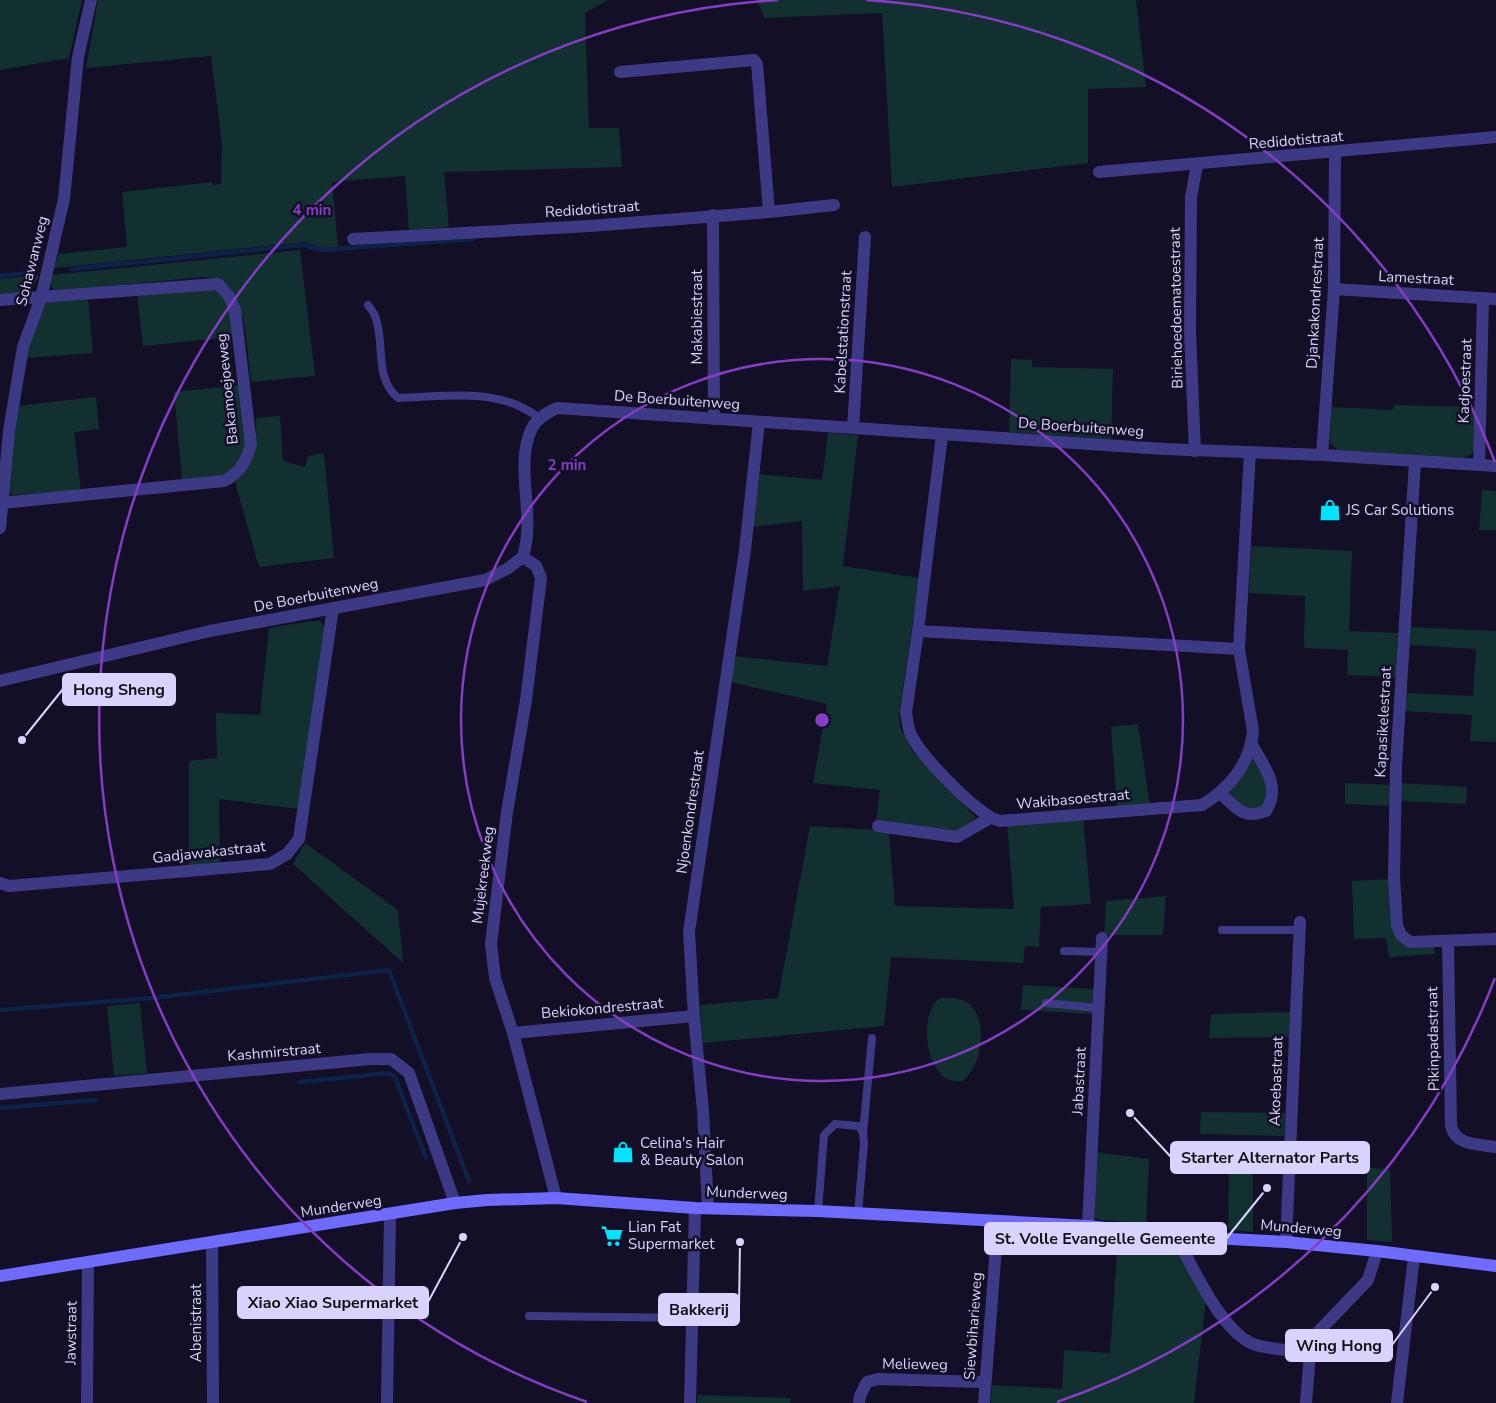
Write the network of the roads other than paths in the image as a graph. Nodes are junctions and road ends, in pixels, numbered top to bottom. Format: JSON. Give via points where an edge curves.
{"nodes":[{"id":1,"x":91,"y":0,"type":"edge"},
{"id":2,"x":620,"y":72,"type":"dead end"},
{"id":3,"x":1496,"y":137,"type":"edge"},
{"id":4,"x":1335,"y":153,"type":"junction"},
{"id":5,"x":1197,"y":165,"type":"junction"},
{"id":6,"x":1100,"y":172,"type":"dead end"},
{"id":7,"x":834,"y":205,"type":"dead end"},
{"id":8,"x":769,"y":212,"type":"junction"},
{"id":9,"x":713,"y":215,"type":"junction"},
{"id":10,"x":865,"y":237,"type":"dead end"},
{"id":11,"x":353,"y":239,"type":"dead end"},
{"id":12,"x":1334,"y":289,"type":"junction"},
{"id":13,"x":41,"y":298,"type":"junction"},
{"id":14,"x":1490,"y":298,"type":"edge"},
{"id":15,"x":0,"y":300,"type":"edge"},
{"id":16,"x":368,"y":305,"type":"dead end"},
{"id":17,"x":541,"y":418,"type":"junction"},
{"id":18,"x":714,"y":419,"type":"junction"},
{"id":19,"x":759,"y":422,"type":"junction"},
{"id":20,"x":853,"y":428,"type":"junction"},
{"id":21,"x":4,"y":431,"type":"edge"},
{"id":22,"x":942,"y":435,"type":"junction"},
{"id":23,"x":1195,"y":451,"type":"junction"},
{"id":24,"x":1250,"y":452,"type":"junction"},
{"id":25,"x":1322,"y":455,"type":"junction"},
{"id":26,"x":1414,"y":462,"type":"junction"},
{"id":27,"x":1479,"y":465,"type":"junction"},
{"id":28,"x":1496,"y":466,"type":"edge"},
{"id":29,"x":1,"y":503,"type":"junction"},
{"id":30,"x":0,"y":528,"type":"edge"},
{"id":31,"x":523,"y":557,"type":"junction"},
{"id":32,"x":334,"y":608,"type":"junction"},
{"id":33,"x":918,"y":631,"type":"junction"},
{"id":34,"x":1239,"y":648,"type":"junction"},
{"id":35,"x":0,"y":681,"type":"edge"},
{"id":36,"x":1252,"y":745,"type":"junction"},
{"id":37,"x":1221,"y":794,"type":"junction"},
{"id":38,"x":990,"y":818,"type":"junction"},
{"id":39,"x":878,"y":826,"type":"dead end"},
{"id":40,"x":0,"y":883,"type":"edge"},
{"id":41,"x":1299,"y":926,"type":"joint"},
{"id":42,"x":1222,"y":930,"type":"dead end"},
{"id":43,"x":1102,"y":938,"type":"dead end"},
{"id":44,"x":1496,"y":939,"type":"edge"},
{"id":45,"x":1448,"y":942,"type":"junction"},
{"id":46,"x":1064,"y":951,"type":"dead end"},
{"id":47,"x":1101,"y":952,"type":"junction"},
{"id":48,"x":1046,"y":1003,"type":"dead end"},
{"id":49,"x":1098,"y":1008,"type":"junction"},
{"id":50,"x":694,"y":1016,"type":"junction"},
{"id":51,"x":513,"y":1033,"type":"junction"},
{"id":52,"x":872,"y":1038,"type":"dead end"},
{"id":53,"x":0,"y":1094,"type":"edge"},
{"id":54,"x":863,"y":1133,"type":"junction"},
{"id":55,"x":1496,"y":1146,"type":"edge"},
{"id":56,"x":556,"y":1198,"type":"junction"},
{"id":57,"x":455,"y":1204,"type":"junction"},
{"id":58,"x":701,"y":1208,"type":"junction"},
{"id":59,"x":818,"y":1212,"type":"junction"},
{"id":60,"x":390,"y":1214,"type":"junction"},
{"id":61,"x":858,"y":1214,"type":"junction"},
{"id":62,"x":998,"y":1221,"type":"junction"},
{"id":63,"x":1088,"y":1226,"type":"junction"},
{"id":64,"x":1176,"y":1236,"type":"junction"},
{"id":65,"x":1286,"y":1242,"type":"junction"},
{"id":66,"x":212,"y":1243,"type":"junction"},
{"id":67,"x":1377,"y":1251,"type":"junction"},
{"id":68,"x":1414,"y":1256,"type":"junction"},
{"id":69,"x":88,"y":1264,"type":"junction"},
{"id":70,"x":1496,"y":1266,"type":"edge"},
{"id":71,"x":0,"y":1276,"type":"edge"},
{"id":72,"x":529,"y":1316,"type":"dead end"},
{"id":73,"x":693,"y":1318,"type":"junction"},
{"id":74,"x":1310,"y":1353,"type":"junction"},
{"id":75,"x":985,"y":1382,"type":"junction"},
{"id":76,"x":87,"y":1403,"type":"edge"},
{"id":77,"x":213,"y":1403,"type":"edge"},
{"id":78,"x":387,"y":1403,"type":"edge"},
{"id":79,"x":690,"y":1403,"type":"edge"},
{"id":80,"x":860,"y":1403,"type":"edge"},
{"id":81,"x":984,"y":1403,"type":"edge"},
{"id":82,"x":1306,"y":1403,"type":"edge"},
{"id":83,"x":1398,"y":1403,"type":"edge"}],
"edges":[{"from":1,"to":13,"type":"street","name":"Sohawanweg","via":[[78,57],[64,200]]},
{"from":2,"to":8,"type":"street","via":[[754,60],[757,64]]},
{"from":3,"to":4,"type":"street","name":"Redidotistraat"},
{"from":4,"to":5,"type":"street","name":"Redidotistraat"},
{"from":4,"to":12,"type":"street","name":"Djankakondrestraat"},
{"from":5,"to":6,"type":"street","name":"Redidotistraat"},
{"from":5,"to":23,"type":"street","name":"Biriehoedoematoestraat","via":[[1191,197],[1190,332]]},
{"from":7,"to":8,"type":"street","name":"Redidotistraat"},
{"from":8,"to":9,"type":"street","name":"Redidotistraat"},
{"from":9,"to":11,"type":"street","name":"Redidotistraat","via":[[590,226]]},
{"from":9,"to":18,"type":"street","name":"Makabiestraat"},
{"from":10,"to":20,"type":"street","name":"Kabelstationstraat"},
{"from":12,"to":14,"type":"street","name":"Lamestraat"},
{"from":12,"to":25,"type":"street","name":"Djankakondrestraat"},
{"from":13,"to":15,"type":"street","name":"Bakamoejoeweg"},
{"from":13,"to":21,"type":"street","name":"Sohawanweg","via":[[22,347]]},
{"from":13,"to":29,"type":"street","name":"Bakamoejoeweg","via":[[218,284],[229,296],[235,310],[251,444],[246,462],[234,476],[224,481]]},
{"from":14,"to":27,"type":"street","name":"Kadjoestraat"},
{"from":16,"to":17,"type":"lane","via":[[376,319],[384,377],[390,391],[398,398],[460,396],[492,399],[517,405]]},
{"from":17,"to":18,"type":"street","name":"De Boerbuitenweg","via":[[557,408]]},
{"from":17,"to":31,"type":"street","via":[[531,429],[526,454],[524,493],[528,533]]},
{"from":18,"to":19,"type":"street","name":"De Boerbuitenweg"},
{"from":19,"to":20,"type":"street","name":"De Boerbuitenweg"},
{"from":19,"to":50,"type":"street","name":"Njoenkondrestraat","via":[[745,550],[689,932]]},
{"from":20,"to":22,"type":"street","name":"De Boerbuitenweg"},
{"from":21,"to":29,"type":"street","name":"Sohawanweg"},
{"from":22,"to":23,"type":"street","name":"De Boerbuitenweg"},
{"from":22,"to":33,"type":"street"},
{"from":23,"to":24,"type":"street","name":"De Boerbuitenweg"},
{"from":24,"to":25,"type":"street","name":"De Boerbuitenweg"},
{"from":24,"to":34,"type":"street","name":"Wakibasoestraat"},
{"from":25,"to":26,"type":"street","name":"De Boerbuitenweg"},
{"from":26,"to":27,"type":"street","name":"De Boerbuitenweg"},
{"from":26,"to":45,"type":"street","name":"Kapasikelestraat","via":[[1396,766],[1394,877],[1401,935],[1410,942]]},
{"from":27,"to":28,"type":"street","name":"De Boerbuitenweg"},
{"from":29,"to":30,"type":"street","name":"Sohawanweg"},
{"from":31,"to":32,"type":"street","name":"De Boerbuitenweg","via":[[485,580]]},
{"from":31,"to":51,"type":"street","name":"Mujekreekweg","via":[[536,566],[541,578],[491,944],[495,978]]},
{"from":32,"to":35,"type":"street","name":"De Boerbuitenweg","via":[[210,631]]},
{"from":32,"to":40,"type":"street","name":"Gadjawakastraat","via":[[299,839],[287,854],[270,864],[70,882],[9,886]]},
{"from":33,"to":34,"type":"street"},
{"from":33,"to":38,"type":"street","via":[[906,712],[912,736],[947,778]]},
{"from":34,"to":36,"type":"street","name":"Wakibasoestraat","via":[[1253,731]]},
{"from":36,"to":37,"type":"street","name":"Wakibasoestraat","via":[[1245,762]]},
{"from":36,"to":37,"type":"street","via":[[1272,778],[1274,791],[1266,812],[1245,815]]},
{"from":37,"to":38,"type":"street","name":"Wakibasoestraat","via":[[1202,805],[1000,821]]},
{"from":38,"to":39,"type":"street","via":[[957,837]]},
{"from":41,"to":42,"type":"lane"},
{"from":41,"to":65,"type":"street","name":"Akoebastraat"},
{"from":43,"to":47,"type":"street","name":"Jabastraat"},
{"from":44,"to":45,"type":"street","name":"Kapasikelestraat"},
{"from":45,"to":55,"type":"street","name":"Pikinpadastraat","via":[[1453,1135],[1460,1141]]},
{"from":46,"to":47,"type":"lane"},
{"from":47,"to":49,"type":"street","name":"Jabastraat"},
{"from":48,"to":49,"type":"lane"},
{"from":49,"to":63,"type":"street","name":"Jabastraat"},
{"from":50,"to":51,"type":"street","name":"Bekiokondrestraat"},
{"from":50,"to":58,"type":"street","name":"Njoenkondrestraat","via":[[703,1111]]},
{"from":51,"to":56,"type":"street","name":"Mujekreekweg"},
{"from":52,"to":54,"type":"lane"},
{"from":53,"to":57,"type":"street","name":"Kashmirstraat","via":[[370,1059],[391,1060],[410,1073]]},
{"from":54,"to":59,"type":"lane","via":[[859,1126],[835,1124],[824,1135]]},
{"from":54,"to":61,"type":"lane"},
{"from":56,"to":57,"type":"street","name":"Munderweg"},
{"from":56,"to":58,"type":"street","name":"Munderweg"},
{"from":57,"to":60,"type":"street","name":"Munderweg"},
{"from":58,"to":59,"type":"street","name":"Munderweg"},
{"from":58,"to":73,"type":"street","name":"Njoenkondrestraat"},
{"from":59,"to":61,"type":"street","name":"Munderweg"},
{"from":60,"to":66,"type":"street","name":"Munderweg"},
{"from":60,"to":78,"type":"street"},
{"from":61,"to":62,"type":"street","name":"Munderweg"},
{"from":62,"to":63,"type":"street","name":"Munderweg"},
{"from":62,"to":75,"type":"street","name":"Siewbiharieweg"},
{"from":63,"to":64,"type":"street","name":"Munderweg"},
{"from":64,"to":65,"type":"street","name":"Munderweg"},
{"from":64,"to":74,"type":"street","via":[[1205,1290],[1237,1333],[1254,1344]]},
{"from":65,"to":67,"type":"street","name":"Munderweg"},
{"from":66,"to":69,"type":"street","name":"Munderweg"},
{"from":66,"to":77,"type":"street","name":"Abenistraat"},
{"from":67,"to":68,"type":"street","name":"Munderweg"},
{"from":67,"to":74,"type":"street","via":[[1368,1280],[1321,1327]]},
{"from":68,"to":70,"type":"street","name":"Munderweg"},
{"from":68,"to":83,"type":"street"},
{"from":69,"to":71,"type":"street","name":"Munderweg"},
{"from":69,"to":76,"type":"street","name":"Jawstraat"},
{"from":72,"to":73,"type":"lane"},
{"from":73,"to":79,"type":"street","name":"Njoenkondrestraat"},
{"from":74,"to":82,"type":"street"},
{"from":75,"to":80,"type":"street","name":"Melieweg","via":[[878,1379],[867,1382]]},
{"from":75,"to":81,"type":"street","name":"Siewbiharieweg"}]}
